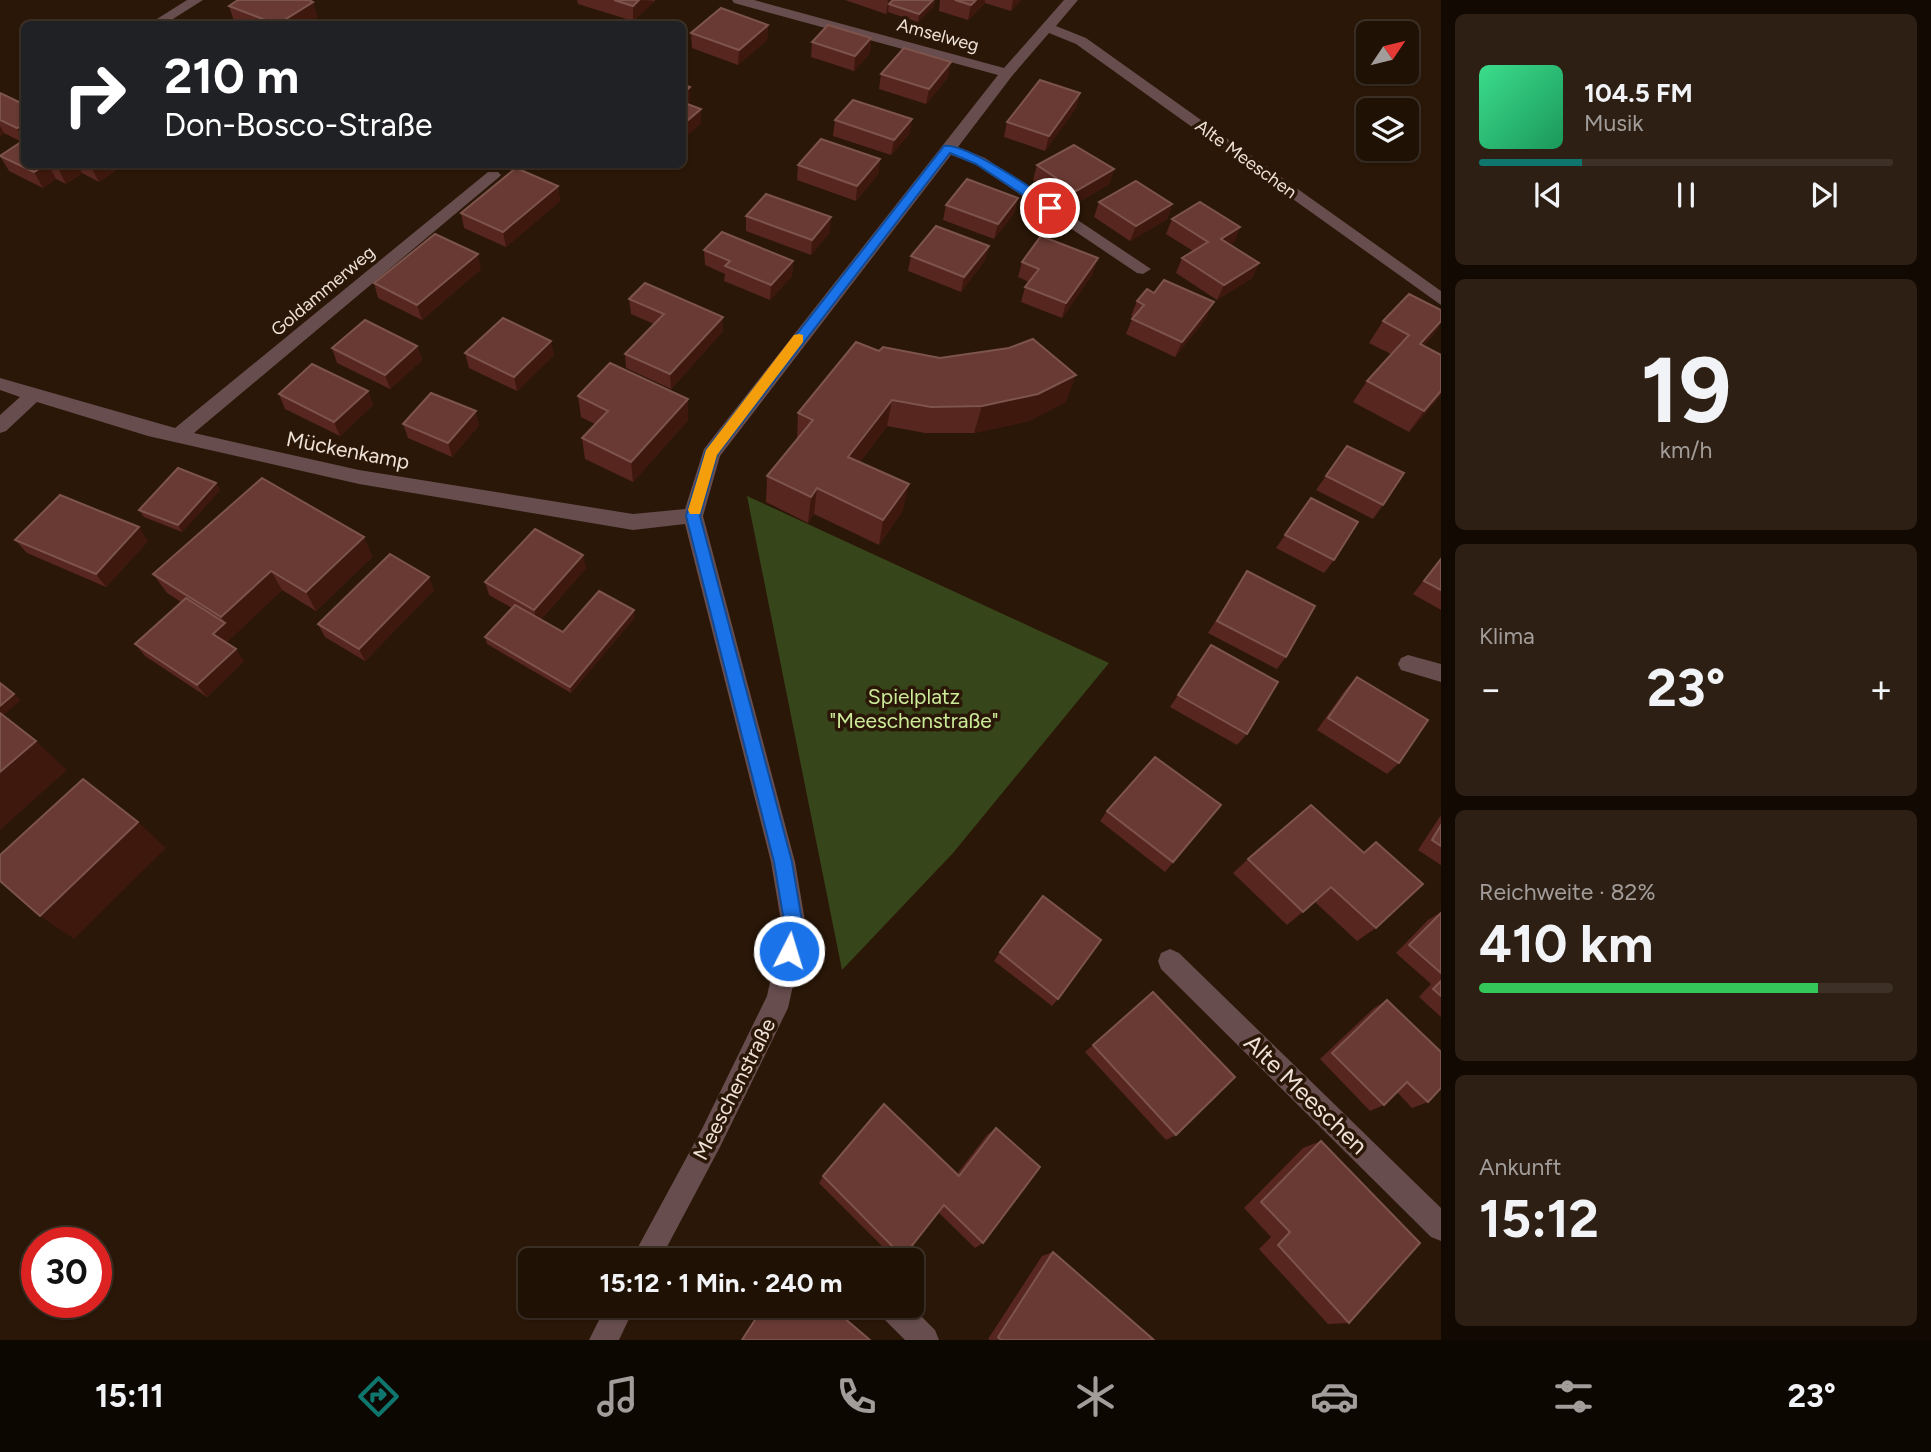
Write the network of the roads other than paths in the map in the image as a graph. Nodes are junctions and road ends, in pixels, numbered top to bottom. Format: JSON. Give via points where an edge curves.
{"nodes":[{"id":1,"x":196,"y":0,"type":"edge"},
{"id":2,"x":739,"y":0,"type":"edge"},
{"id":3,"x":1071,"y":0,"type":"edge"},
{"id":4,"x":161,"y":21,"type":"edge"},
{"id":5,"x":1047,"y":27,"type":"junction"},
{"id":6,"x":1007,"y":72,"type":"junction"},
{"id":7,"x":948,"y":148,"type":"junction"},
{"id":8,"x":493,"y":175,"type":"dead end"},
{"id":9,"x":1143,"y":270,"type":"dead end"},
{"id":10,"x":1441,"y":299,"type":"edge"},
{"id":11,"x":0,"y":383,"type":"edge"},
{"id":12,"x":34,"y":394,"type":"junction"},
{"id":13,"x":0,"y":426,"type":"edge"},
{"id":14,"x":178,"y":436,"type":"junction"},
{"id":15,"x":693,"y":516,"type":"junction"},
{"id":16,"x":1408,"y":664,"type":"dead end"},
{"id":17,"x":1441,"y":673,"type":"edge"},
{"id":18,"x":1170,"y":961,"type":"dead end"},
{"id":19,"x":1441,"y":1227,"type":"edge"},
{"id":20,"x":651,"y":1248,"type":"edge"},
{"id":21,"x":615,"y":1318,"type":"edge"},
{"id":22,"x":903,"y":1318,"type":"edge"},
{"id":23,"x":603,"y":1340,"type":"edge"},
{"id":24,"x":925,"y":1340,"type":"edge"}],
"edges":[{"from":1,"to":4,"type":"street"},
{"from":2,"to":6,"type":"street","name":"Amselweg"},
{"from":3,"to":5,"type":"street","name":"Meeschenstraße"},
{"from":5,"to":6,"type":"street","name":"Meeschenstraße"},
{"from":5,"to":10,"type":"street","name":"Alte Meeschen","via":[[1080,40]]},
{"from":6,"to":7,"type":"street","name":"Meeschenstraße"},
{"from":7,"to":9,"type":"street","via":[[980,161]]},
{"from":7,"to":15,"type":"street","name":"Meeschenstraße","via":[[710,454]]},
{"from":8,"to":14,"type":"street","name":"Goldammerweg"},
{"from":11,"to":12,"type":"street","name":"Mückenkamp"},
{"from":12,"to":13,"type":"street"},
{"from":12,"to":14,"type":"street","name":"Mückenkamp"},
{"from":14,"to":15,"type":"street","name":"Mückenkamp","via":[[359,477],[619,520]]},
{"from":15,"to":20,"type":"street","name":"Meeschenstraße","via":[[783,862],[794,927],[779,999]]},
{"from":16,"to":17,"type":"street"},
{"from":18,"to":19,"type":"street","name":"Alte Meeschen"},
{"from":21,"to":23,"type":"street"},
{"from":22,"to":24,"type":"street"}]}
